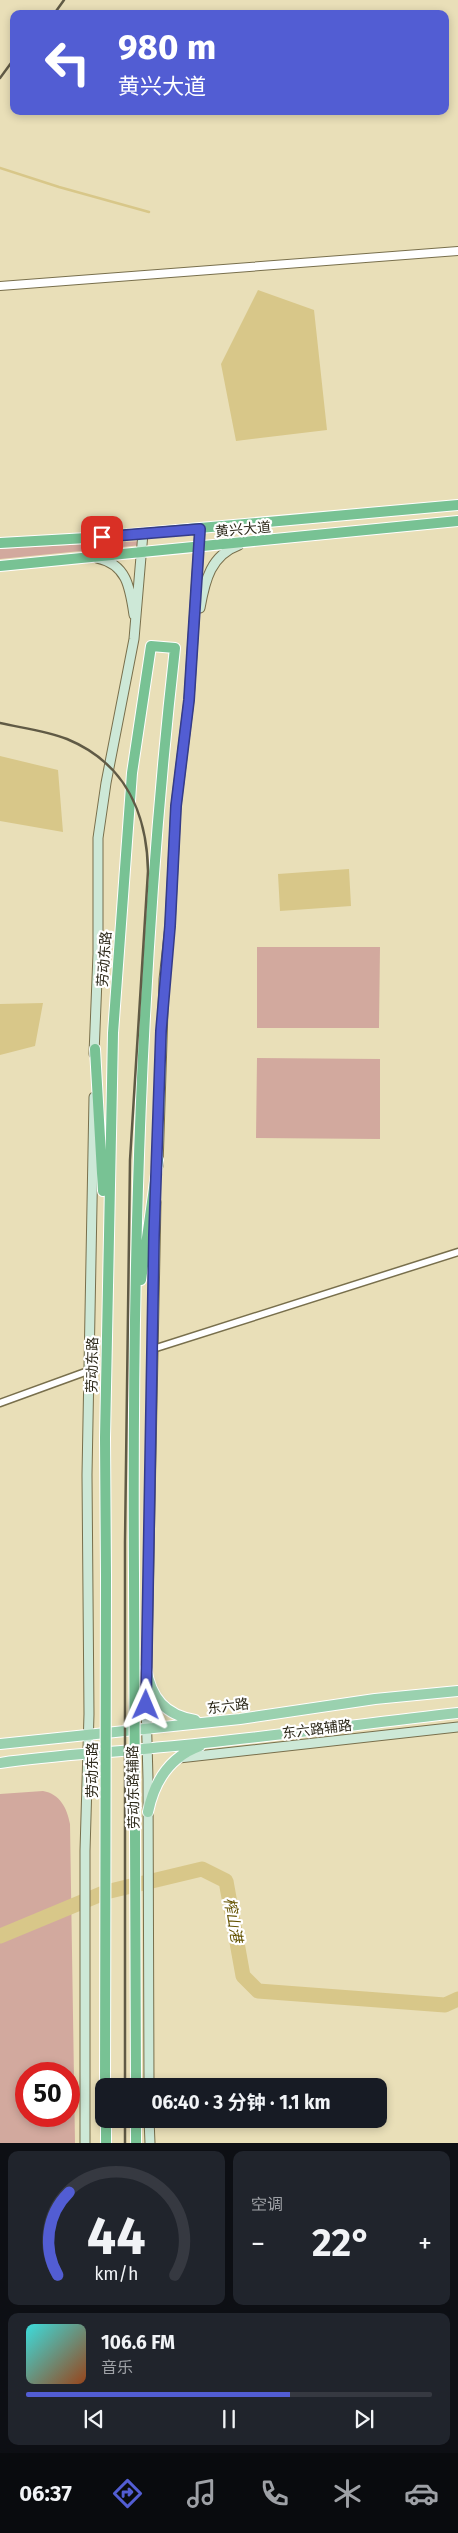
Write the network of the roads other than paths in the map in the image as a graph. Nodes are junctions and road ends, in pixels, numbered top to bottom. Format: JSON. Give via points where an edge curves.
{"nodes":[{"id":1,"x":458,"y":251,"type":"edge"},
{"id":2,"x":0,"y":286,"type":"edge"},
{"id":3,"x":458,"y":505,"type":"edge"},
{"id":4,"x":458,"y":521,"type":"edge"},
{"id":5,"x":200,"y":529,"type":"junction"},
{"id":6,"x":143,"y":533,"type":"junction"},
{"id":7,"x":0,"y":543,"type":"edge"},
{"id":8,"x":244,"y":543,"type":"junction"},
{"id":9,"x":199,"y":547,"type":"junction"},
{"id":10,"x":142,"y":554,"type":"junction"},
{"id":11,"x":97,"y":558,"type":"junction"},
{"id":12,"x":0,"y":566,"type":"edge"},
{"id":13,"x":134,"y":639,"type":"junction"},
{"id":14,"x":191,"y":672,"type":"junction"},
{"id":15,"x":94,"y":1049,"type":"junction"},
{"id":16,"x":158,"y":1160,"type":"junction"},
{"id":17,"x":458,"y":1252,"type":"edge"},
{"id":18,"x":107,"y":1295,"type":"junction"},
{"id":19,"x":153,"y":1350,"type":"junction"},
{"id":20,"x":88,"y":1370,"type":"junction"},
{"id":21,"x":133,"y":1376,"type":"junction"},
{"id":22,"x":0,"y":1403,"type":"edge"},
{"id":23,"x":146,"y":1668,"type":"junction"},
{"id":24,"x":458,"y":1690,"type":"edge"},
{"id":25,"x":458,"y":1713,"type":"edge"},
{"id":26,"x":208,"y":1722,"type":"junction"},
{"id":27,"x":458,"y":1726,"type":"edge"},
{"id":28,"x":146,"y":1728,"type":"junction"},
{"id":29,"x":88,"y":1733,"type":"junction"},
{"id":30,"x":209,"y":1742,"type":"junction"},
{"id":31,"x":0,"y":1744,"type":"edge"},
{"id":32,"x":147,"y":1748,"type":"junction"},
{"id":33,"x":88,"y":1753,"type":"junction"},
{"id":34,"x":179,"y":1758,"type":"junction"},
{"id":35,"x":0,"y":1763,"type":"edge"},
{"id":36,"x":148,"y":1812,"type":"junction"},
{"id":37,"x":105,"y":2078,"type":"edge"},
{"id":38,"x":136,"y":2078,"type":"edge"},
{"id":39,"x":149,"y":2078,"type":"edge"},
{"id":40,"x":106,"y":2128,"type":"edge"},
{"id":41,"x":136,"y":2128,"type":"edge"},
{"id":42,"x":149,"y":2128,"type":"edge"},
{"id":43,"x":85,"y":2143,"type":"edge"},
{"id":44,"x":106,"y":2143,"type":"edge"},
{"id":45,"x":136,"y":2143,"type":"edge"},
{"id":46,"x":150,"y":2143,"type":"edge"}],
"edges":[{"from":1,"to":2,"type":"street"},
{"from":3,"to":5,"type":"highway","name":"黄兴大道"},
{"from":4,"to":8,"type":"highway","name":"黄兴大道"},
{"from":5,"to":6,"type":"highway","name":"黄兴大道"},
{"from":5,"to":9,"type":"main road","name":"劳动东路辅路"},
{"from":6,"to":7,"type":"highway","name":"黄兴大道"},
{"from":6,"to":10,"type":"main road"},
{"from":8,"to":9,"type":"highway","name":"黄兴大道"},
{"from":8,"to":14,"type":"main road","via":[[223,552],[210,570],[204,587]]},
{"from":9,"to":10,"type":"highway","name":"黄兴大道"},
{"from":9,"to":14,"type":"main road","name":"劳动东路辅路"},
{"from":10,"to":11,"type":"highway","name":"黄兴大道"},
{"from":10,"to":13,"type":"main road"},
{"from":11,"to":12,"type":"highway","name":"黄兴大道"},
{"from":11,"to":13,"type":"main road","via":[[114,564],[126,578],[134,616]]},
{"from":13,"to":15,"type":"main road","via":[[98,838]]},
{"from":14,"to":16,"type":"main road","name":"劳动东路辅路","via":[[176,806],[164,988]]},
{"from":15,"to":18,"type":"highway"},
{"from":15,"to":20,"type":"main road"},
{"from":16,"to":19,"type":"main road","name":"劳动东路辅路"},
{"from":16,"to":21,"type":"highway","via":[[144,1247]]},
{"from":17,"to":19,"type":"street"},
{"from":18,"to":21,"type":"highway","name":"劳动东路","via":[[116,969],[132,773],[151,646],[175,648],[158,813],[143,1042]]},
{"from":18,"to":37,"type":"highway","name":"劳动东路","bridge":true,"via":[[104,1438]]},
{"from":19,"to":23,"type":"main road","name":"劳动东路辅路"},
{"from":20,"to":22,"type":"street"},
{"from":20,"to":29,"type":"main road"},
{"from":21,"to":38,"type":"highway","bridge":true},
{"from":23,"to":26,"type":"main road","via":[[152,1690],[162,1706],[182,1717]]},
{"from":23,"to":28,"type":"main road","name":"劳动东路辅路"},
{"from":24,"to":26,"type":"main road","name":"东六路"},
{"from":25,"to":30,"type":"main road"},
{"from":26,"to":28,"type":"main road","name":"东六路"},
{"from":27,"to":34,"type":"main road","name":"东六路辅路"},
{"from":28,"to":29,"type":"main road","name":"东六路"},
{"from":28,"to":32,"type":"main road","name":"劳动东路辅路"},
{"from":29,"to":31,"type":"main road","name":"东六路"},
{"from":29,"to":33,"type":"main road"},
{"from":30,"to":32,"type":"main road"},
{"from":30,"to":34,"type":"main road"},
{"from":32,"to":33,"type":"main road"},
{"from":32,"to":36,"type":"main road","name":"劳动东路辅路"},
{"from":33,"to":35,"type":"main road"},
{"from":33,"to":43,"type":"main road"},
{"from":34,"to":36,"type":"main road","via":[[158,1779]]},
{"from":36,"to":39,"type":"main road","name":"劳动东路辅路"},
{"from":40,"to":44,"type":"highway"},
{"from":41,"to":45,"type":"highway"},
{"from":42,"to":46,"type":"main road"}]}
